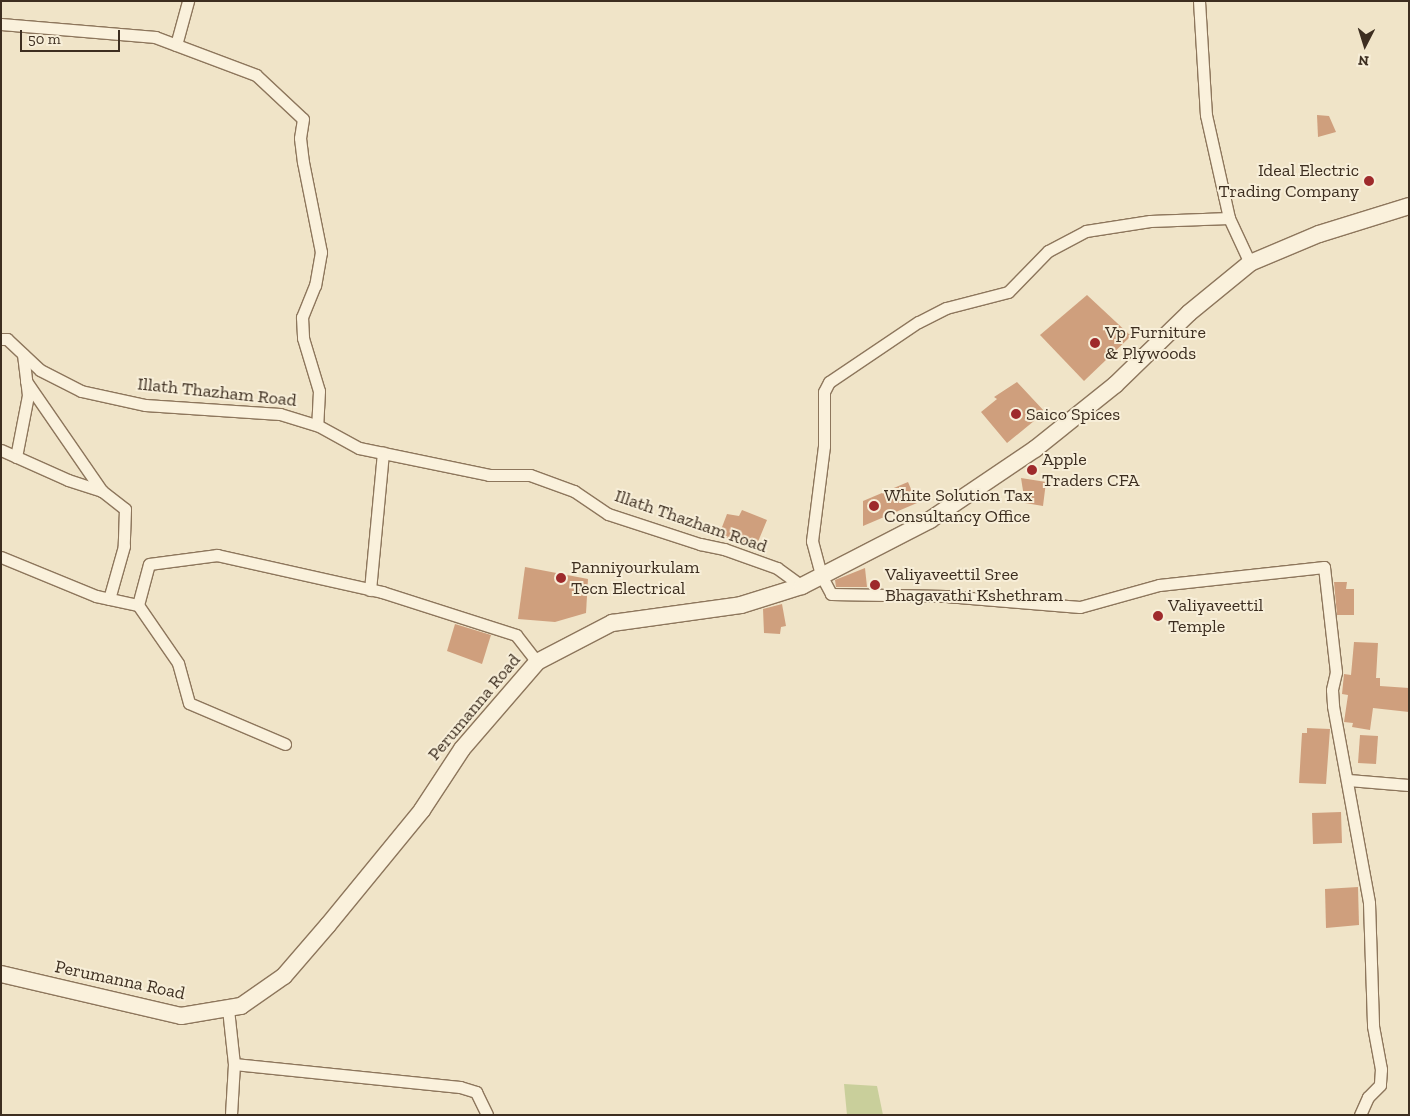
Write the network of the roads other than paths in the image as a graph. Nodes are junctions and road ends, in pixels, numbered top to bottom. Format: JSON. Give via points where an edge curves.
{"nodes":[{"id":1,"x":188,"y":1,"type":"edge"},
{"id":2,"x":1199,"y":1,"type":"edge"},
{"id":3,"x":1,"y":24,"type":"edge"},
{"id":4,"x":176,"y":45,"type":"junction"},
{"id":5,"x":1409,"y":206,"type":"edge"},
{"id":6,"x":1229,"y":218,"type":"junction"},
{"id":7,"x":1250,"y":263,"type":"junction"},
{"id":8,"x":1,"y":339,"type":"edge"},
{"id":9,"x":23,"y":354,"type":"junction"},
{"id":10,"x":26,"y":381,"type":"junction"},
{"id":11,"x":317,"y":424,"type":"junction"},
{"id":12,"x":1,"y":450,"type":"edge"},
{"id":13,"x":383,"y":452,"type":"junction"},
{"id":14,"x":16,"y":457,"type":"junction"},
{"id":15,"x":102,"y":491,"type":"junction"},
{"id":16,"x":1,"y":557,"type":"edge"},
{"id":17,"x":821,"y":576,"type":"junction"},
{"id":18,"x":802,"y":586,"type":"junction"},
{"id":19,"x":370,"y":590,"type":"junction"},
{"id":20,"x":109,"y":599,"type":"junction"},
{"id":21,"x":138,"y":605,"type":"junction"},
{"id":22,"x":537,"y":662,"type":"junction"},
{"id":23,"x":285,"y":744,"type":"dead end"},
{"id":24,"x":1348,"y":780,"type":"junction"},
{"id":25,"x":1409,"y":784,"type":"edge"},
{"id":26,"x":1,"y":974,"type":"edge"},
{"id":27,"x":228,"y":1009,"type":"junction"},
{"id":28,"x":234,"y":1064,"type":"junction"},
{"id":29,"x":231,"y":1115,"type":"edge"},
{"id":30,"x":487,"y":1115,"type":"edge"},
{"id":31,"x":1360,"y":1115,"type":"edge"}],
"edges":[{"from":1,"to":4,"type":"street"},
{"from":2,"to":6,"type":"street","via":[[1206,115]]},
{"from":3,"to":4,"type":"street","via":[[155,37]]},
{"from":4,"to":11,"type":"street","via":[[256,75],[303,119],[300,138],[303,162],[321,252],[315,285],[302,317],[303,338],[319,391]]},
{"from":5,"to":7,"type":"main road","name":"Perumanna Road","via":[[1319,234]]},
{"from":6,"to":7,"type":"street"},
{"from":6,"to":17,"type":"street","via":[[1150,221],[1086,231],[1048,252],[1008,292],[946,308],[918,322],[829,382],[824,392],[824,446],[812,533]]},
{"from":7,"to":17,"type":"main road","name":"Perumanna Road","via":[[1189,313],[1115,385],[1035,449],[930,520]]},
{"from":8,"to":9,"type":"street","name":"Illath Thazham Road","via":[[7,339]]},
{"from":9,"to":10,"type":"street"},
{"from":9,"to":11,"type":"street","name":"Illath Thazham Road","via":[[40,370],[82,391],[145,405],[204,411],[255,410]]},
{"from":10,"to":14,"type":"street","via":[[28,395]]},
{"from":10,"to":15,"type":"street"},
{"from":11,"to":13,"type":"street","name":"Illath Thazham Road","via":[[359,448]]},
{"from":12,"to":14,"type":"street"},
{"from":13,"to":18,"type":"street","name":"Illath Thazham Road","via":[[489,475],[530,476],[548,481],[585,497],[608,514],[777,568]]},
{"from":13,"to":19,"type":"street"},
{"from":14,"to":15,"type":"street"},
{"from":15,"to":20,"type":"street","via":[[125,509],[124,546]]},
{"from":16,"to":20,"type":"street"},
{"from":17,"to":18,"type":"main road","name":"Perumanna Road"},
{"from":17,"to":24,"type":"street","via":[[831,594],[946,596],[1080,607],[1159,585],[1324,566],[1336,672],[1333,706]]},
{"from":18,"to":22,"type":"main road","name":"Perumanna Road","via":[[728,608],[612,623]]},
{"from":19,"to":21,"type":"street","via":[[217,555],[149,564]]},
{"from":19,"to":22,"type":"street","via":[[426,604],[516,635]]},
{"from":20,"to":21,"type":"street"},
{"from":21,"to":23,"type":"street","via":[[178,663],[189,703]]},
{"from":22,"to":27,"type":"main road","name":"Perumanna Road","via":[[462,749],[416,818],[284,976],[241,1006]]},
{"from":24,"to":25,"type":"street"},
{"from":24,"to":31,"type":"street","via":[[1369,904],[1372,1026],[1381,1069],[1380,1085],[1368,1097]]},
{"from":26,"to":27,"type":"main road","name":"Perumanna Road","via":[[181,1016]]},
{"from":27,"to":28,"type":"street"},
{"from":28,"to":29,"type":"street"},
{"from":28,"to":30,"type":"street","via":[[460,1087],[476,1092]]}]}
